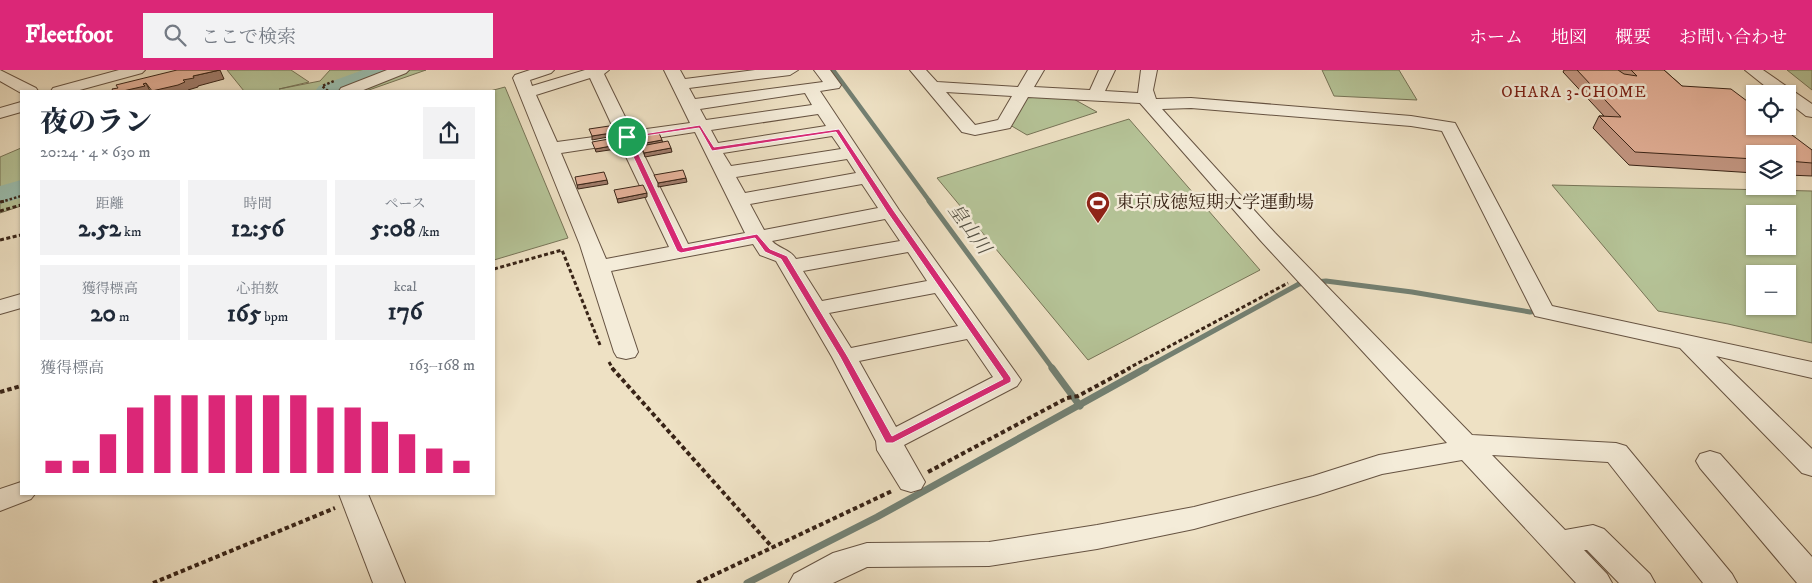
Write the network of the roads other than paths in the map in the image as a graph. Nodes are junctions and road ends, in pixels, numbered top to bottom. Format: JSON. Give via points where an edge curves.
{"nodes":[{"id":1,"x":137,"y":70,"type":"edge"},
{"id":2,"x":401,"y":70,"type":"edge"},
{"id":3,"x":546,"y":70,"type":"edge"},
{"id":4,"x":790,"y":70,"type":"edge"},
{"id":5,"x":918,"y":70,"type":"edge"},
{"id":6,"x":1036,"y":70,"type":"edge"},
{"id":7,"x":1106,"y":70,"type":"edge"},
{"id":8,"x":1149,"y":70,"type":"edge"},
{"id":9,"x":1753,"y":70,"type":"edge"},
{"id":10,"x":598,"y":71,"type":"edge"},
{"id":11,"x":675,"y":77,"type":"edge"},
{"id":12,"x":2,"y":78,"type":"edge"},
{"id":13,"x":816,"y":79,"type":"edge"},
{"id":14,"x":1774,"y":85,"type":"edge"},
{"id":15,"x":932,"y":87,"type":"junction"},
{"id":16,"x":28,"y":90,"type":"edge"},
{"id":17,"x":62,"y":90,"type":"edge"},
{"id":18,"x":350,"y":90,"type":"edge"},
{"id":19,"x":1023,"y":92,"type":"junction"},
{"id":20,"x":527,"y":93,"type":"junction"},
{"id":21,"x":1095,"y":96,"type":"junction"},
{"id":22,"x":1796,"y":100,"type":"edge"},
{"id":23,"x":1148,"y":101,"type":"junction"},
{"id":24,"x":690,"y":105,"type":"junction"},
{"id":25,"x":20,"y":107,"type":"edge"},
{"id":26,"x":823,"y":108,"type":"junction"},
{"id":27,"x":1812,"y":112,"type":"edge"},
{"id":28,"x":0,"y":113,"type":"edge"},
{"id":29,"x":700,"y":126,"type":"junction"},
{"id":30,"x":837,"y":130,"type":"junction"},
{"id":31,"x":627,"y":137,"type":"junction"},
{"id":32,"x":549,"y":149,"type":"junction"},
{"id":33,"x":712,"y":149,"type":"junction"},
{"id":34,"x":852,"y":153,"type":"junction"},
{"id":35,"x":724,"y":173,"type":"junction"},
{"id":36,"x":868,"y":177,"type":"junction"},
{"id":37,"x":738,"y":200,"type":"junction"},
{"id":38,"x":890,"y":212,"type":"junction"},
{"id":39,"x":757,"y":236,"type":"junction"},
{"id":40,"x":914,"y":245,"type":"junction"},
{"id":41,"x":681,"y":251,"type":"junction"},
{"id":42,"x":598,"y":267,"type":"junction"},
{"id":43,"x":790,"y":267,"type":"junction"},
{"id":44,"x":941,"y":285,"type":"junction"},
{"id":45,"x":20,"y":301,"type":"edge"},
{"id":46,"x":0,"y":307,"type":"edge"},
{"id":47,"x":815,"y":309,"type":"junction"},
{"id":48,"x":973,"y":330,"type":"junction"},
{"id":49,"x":1688,"y":343,"type":"junction"},
{"id":50,"x":626,"y":352,"type":"dead end"},
{"id":51,"x":844,"y":357,"type":"junction"},
{"id":52,"x":1812,"y":370,"type":"edge"},
{"id":53,"x":890,"y":441,"type":"junction"},
{"id":54,"x":1467,"y":447,"type":"junction"},
{"id":55,"x":1710,"y":461,"type":"dead end"},
{"id":56,"x":1812,"y":466,"type":"edge"},
{"id":57,"x":911,"y":482,"type":"road end"},
{"id":58,"x":20,"y":492,"type":"edge"},
{"id":59,"x":355,"y":496,"type":"edge"},
{"id":60,"x":0,"y":500,"type":"edge"},
{"id":61,"x":1558,"y":543,"type":"junction"},
{"id":62,"x":1812,"y":579,"type":"edge"},
{"id":63,"x":390,"y":583,"type":"edge"},
{"id":64,"x":805,"y":583,"type":"edge"},
{"id":65,"x":1596,"y":583,"type":"edge"},
{"id":66,"x":1639,"y":583,"type":"edge"},
{"id":67,"x":1721,"y":583,"type":"edge"}],
"edges":[{"from":1,"to":17,"type":"street"},
{"from":2,"to":18,"type":"street"},
{"from":3,"to":20,"type":"street","via":[[521,78]]},
{"from":4,"to":11,"type":"street"},
{"from":5,"to":15,"type":"street"},
{"from":6,"to":19,"type":"street"},
{"from":7,"to":21,"type":"street"},
{"from":8,"to":23,"type":"street","via":[[1145,90]]},
{"from":9,"to":14,"type":"street"},
{"from":10,"to":20,"type":"street"},
{"from":10,"to":31,"type":"street"},
{"from":11,"to":24,"type":"street"},
{"from":12,"to":16,"type":"street"},
{"from":13,"to":24,"type":"street"},
{"from":13,"to":26,"type":"street"},
{"from":15,"to":19,"type":"street","via":[[958,82]]},
{"from":15,"to":19,"type":"street","via":[[968,128],[975,130],[1004,124]]},
{"from":19,"to":21,"type":"street"},
{"from":20,"to":32,"type":"street"},
{"from":21,"to":23,"type":"street"},
{"from":22,"to":27,"type":"street"},
{"from":23,"to":49,"type":"street","via":[[1411,120],[1449,127],[1543,311]]},
{"from":23,"to":54,"type":"street","via":[[1303,275]]},
{"from":24,"to":29,"type":"street"},
{"from":25,"to":28,"type":"street"},
{"from":26,"to":29,"type":"street"},
{"from":26,"to":30,"type":"street"},
{"from":29,"to":31,"type":"street"},
{"from":29,"to":33,"type":"street"},
{"from":30,"to":33,"type":"street"},
{"from":30,"to":34,"type":"street"},
{"from":31,"to":32,"type":"street"},
{"from":31,"to":41,"type":"street"},
{"from":32,"to":42,"type":"street"},
{"from":33,"to":35,"type":"street"},
{"from":34,"to":35,"type":"street"},
{"from":34,"to":36,"type":"street"},
{"from":35,"to":37,"type":"street"},
{"from":36,"to":37,"type":"street"},
{"from":36,"to":38,"type":"street"},
{"from":37,"to":39,"type":"street"},
{"from":38,"to":39,"type":"street"},
{"from":38,"to":40,"type":"street"},
{"from":39,"to":41,"type":"street"},
{"from":39,"to":43,"type":"street","via":[[768,250],[784,257]]},
{"from":40,"to":43,"type":"street"},
{"from":40,"to":44,"type":"street"},
{"from":41,"to":42,"type":"street"},
{"from":42,"to":50,"type":"street"},
{"from":43,"to":47,"type":"street"},
{"from":44,"to":47,"type":"street"},
{"from":44,"to":48,"type":"street"},
{"from":45,"to":46,"type":"street"},
{"from":47,"to":51,"type":"street"},
{"from":48,"to":51,"type":"street"},
{"from":48,"to":53,"type":"street","via":[[1008,380]]},
{"from":49,"to":52,"type":"street"},
{"from":49,"to":56,"type":"street"},
{"from":51,"to":53,"type":"street"},
{"from":53,"to":57,"type":"street","via":[[891,450]]},
{"from":54,"to":61,"type":"street"},
{"from":54,"to":64,"type":"street","via":[[1379,464],[1317,485],[1194,518],[1097,538],[989,554],[867,555],[844,562]]},
{"from":54,"to":67,"type":"street","via":[[1616,453]]},
{"from":55,"to":62,"type":"street"},
{"from":58,"to":60,"type":"street"},
{"from":59,"to":63,"type":"street"},
{"from":61,"to":65,"type":"street"},
{"from":61,"to":66,"type":"street","via":[[1592,537]]}]}
